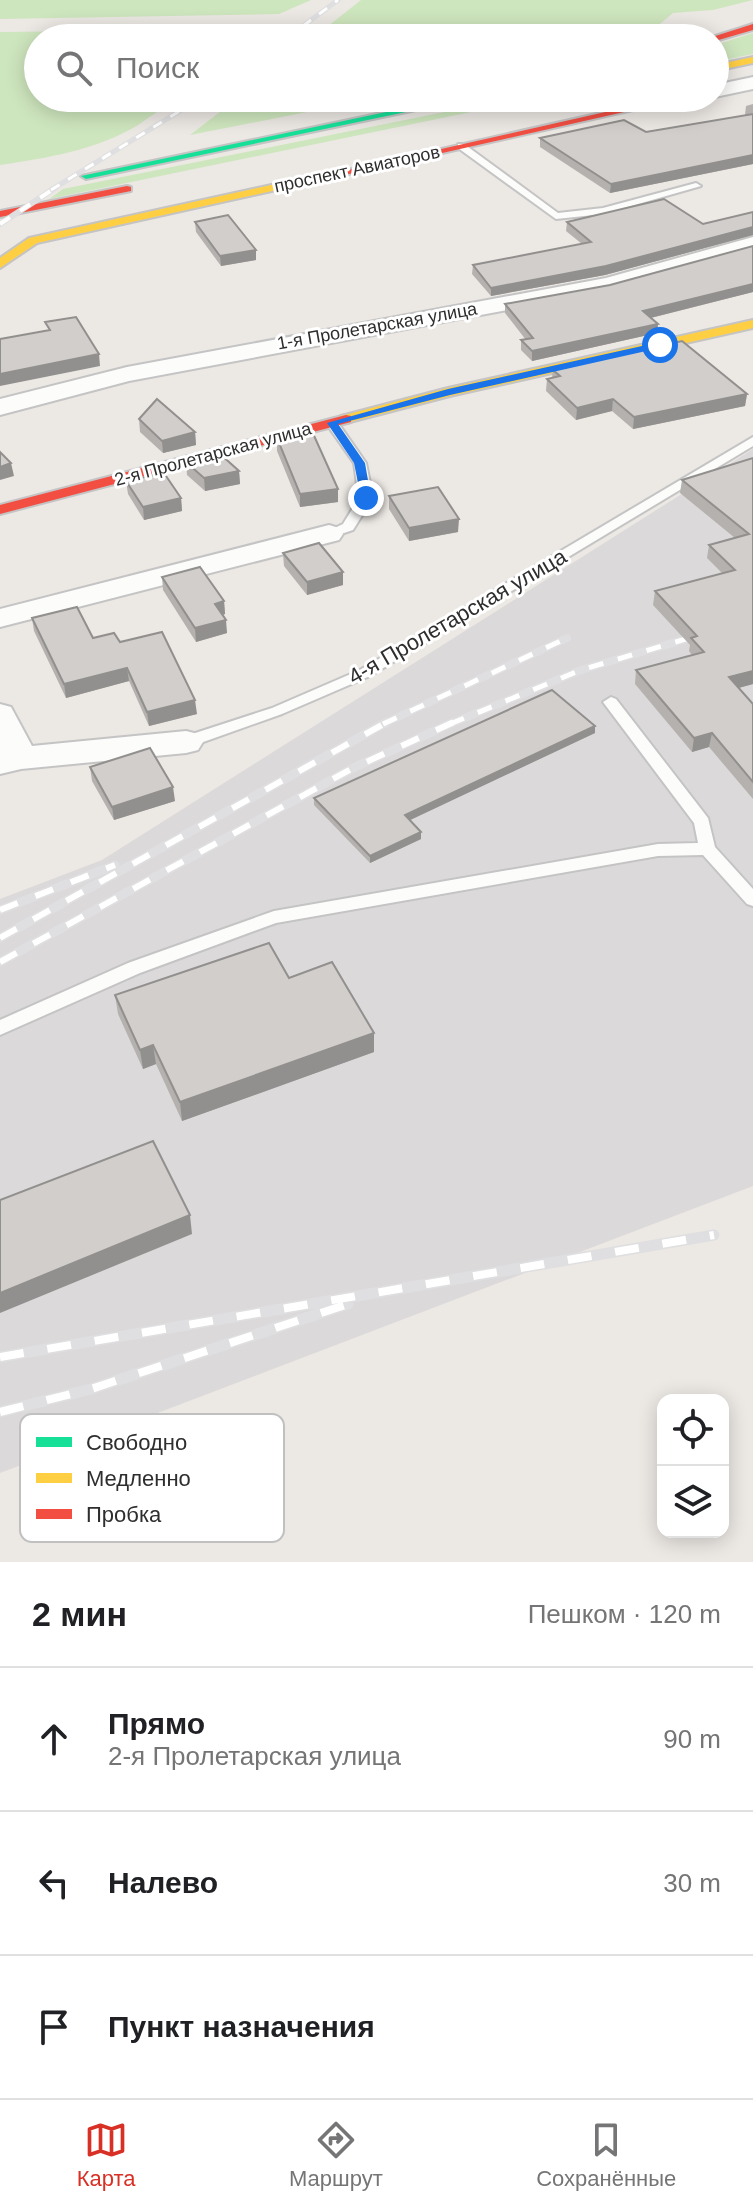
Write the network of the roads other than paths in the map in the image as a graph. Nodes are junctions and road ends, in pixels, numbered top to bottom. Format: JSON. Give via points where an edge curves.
{"nodes":[{"id":1,"x":753,"y":27,"type":"edge"},
{"id":2,"x":729,"y":34,"type":"edge"},
{"id":3,"x":753,"y":60,"type":"edge"},
{"id":4,"x":729,"y":65,"type":"edge"},
{"id":5,"x":753,"y":83,"type":"edge"},
{"id":6,"x":729,"y":88,"type":"edge"},
{"id":7,"x":399,"y":112,"type":"edge"},
{"id":8,"x":617,"y":112,"type":"edge"},
{"id":9,"x":461,"y":146,"type":"junction"},
{"id":10,"x":65,"y":180,"type":"dead end"},
{"id":11,"x":142,"y":186,"type":"dead end"},
{"id":12,"x":696,"y":186,"type":"dead end"},
{"id":13,"x":0,"y":214,"type":"edge"},
{"id":14,"x":753,"y":244,"type":"edge"},
{"id":15,"x":0,"y":264,"type":"edge"},
{"id":16,"x":753,"y":324,"type":"edge"},
{"id":17,"x":0,"y":407,"type":"edge"},
{"id":18,"x":332,"y":423,"type":"junction"},
{"id":19,"x":753,"y":441,"type":"edge"},
{"id":20,"x":0,"y":510,"type":"edge"},
{"id":21,"x":329,"y":534,"type":"joint"},
{"id":22,"x":0,"y":618,"type":"edge"},
{"id":23,"x":611,"y":702,"type":"dead end"},
{"id":24,"x":0,"y":714,"type":"edge"},
{"id":25,"x":186,"y":742,"type":"joint"},
{"id":26,"x":11,"y":760,"type":"edge"},
{"id":27,"x":707,"y":849,"type":"junction"},
{"id":28,"x":753,"y":900,"type":"edge"},
{"id":29,"x":0,"y":1028,"type":"edge"}],
"edges":[{"from":1,"to":2,"type":"street"},
{"from":3,"to":4,"type":"street"},
{"from":5,"to":6,"type":"street"},
{"from":7,"to":10,"type":"street"},
{"from":8,"to":9,"type":"street","name":"проспект Авиаторов"},
{"from":9,"to":12,"type":"lane","via":[[556,216],[603,211]]},
{"from":9,"to":15,"type":"street","name":"проспект Авиаторов","via":[[33,240]]},
{"from":11,"to":13,"type":"street"},
{"from":14,"to":17,"type":"street","name":"1-я Пролетарская улица","via":[[608,284],[142,371]]},
{"from":16,"to":18,"type":"street","name":"2-я Пролетарская улица"},
{"from":18,"to":20,"type":"street","name":"2-я Пролетарская улица"},
{"from":18,"to":21,"type":"lane","via":[[360,463],[366,498],[348,527]]},
{"from":19,"to":25,"type":"lane","name":"4-я Пролетарская улица","via":[[365,673]]},
{"from":21,"to":22,"type":"street"},
{"from":23,"to":27,"type":"lane","via":[[702,822]]},
{"from":24,"to":26,"type":"street"},
{"from":25,"to":26,"type":"street","name":"4-я Пролетарская улица"},
{"from":27,"to":28,"type":"lane"},
{"from":27,"to":29,"type":"lane","via":[[628,855],[274,917],[134,968]]}]}
